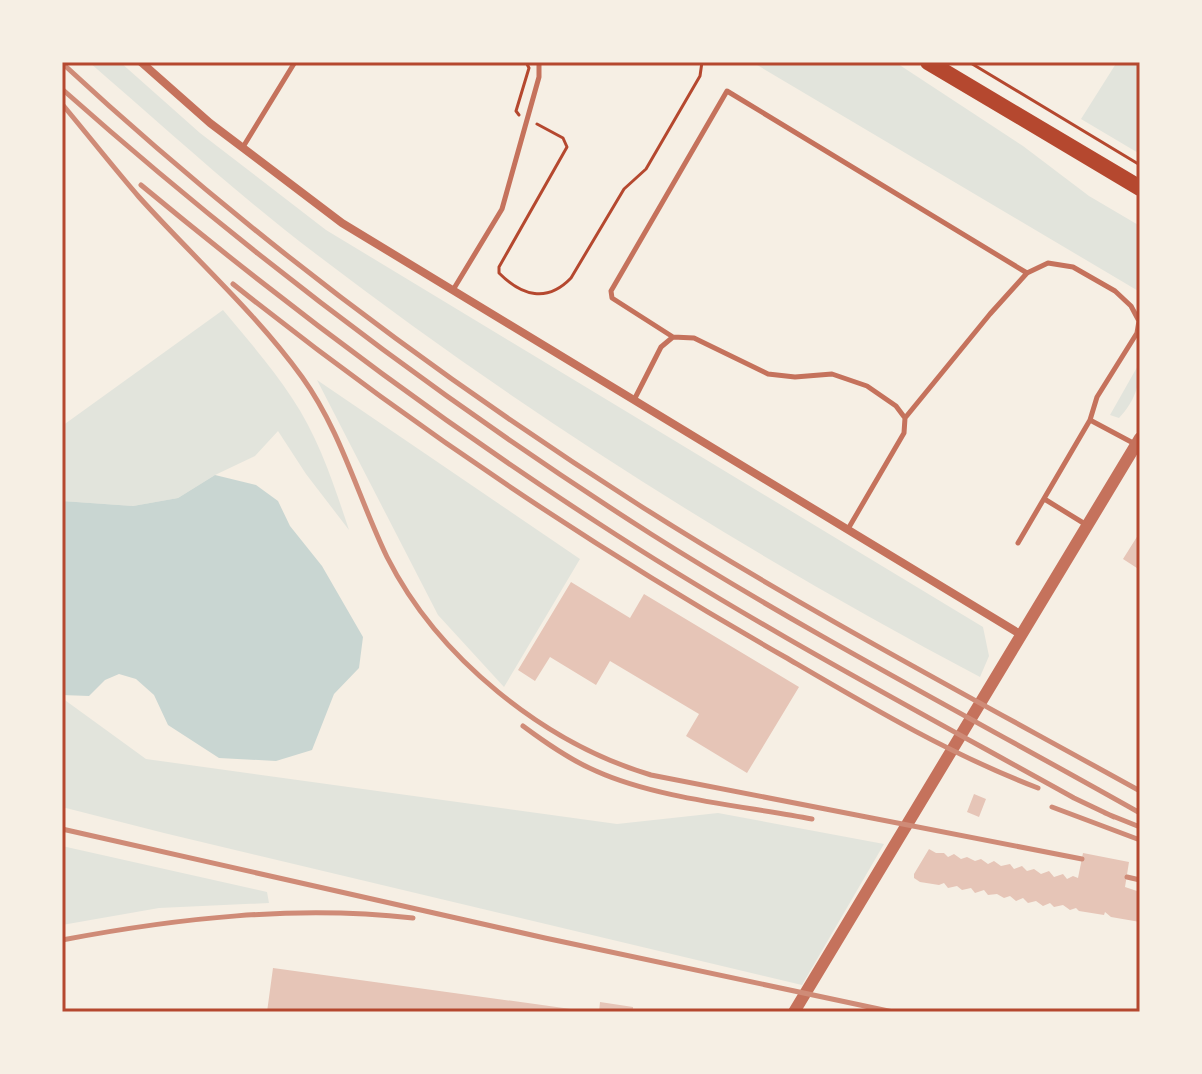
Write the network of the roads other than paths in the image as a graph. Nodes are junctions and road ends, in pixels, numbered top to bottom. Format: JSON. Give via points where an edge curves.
{"nodes":[{"id":1,"x":141,"y":62,"type":"edge"},
{"id":2,"x":295,"y":62,"type":"edge"},
{"id":3,"x":539,"y":62,"type":"edge"},
{"id":4,"x":928,"y":62,"type":"edge"},
{"id":5,"x":243,"y":147,"type":"junction"},
{"id":6,"x":1140,"y":188,"type":"edge"},
{"id":7,"x":1027,"y":273,"type":"junction"},
{"id":8,"x":453,"y":290,"type":"junction"},
{"id":9,"x":673,"y":337,"type":"junction"},
{"id":10,"x":634,"y":400,"type":"junction"},
{"id":11,"x":905,"y":418,"type":"junction"},
{"id":12,"x":1090,"y":420,"type":"junction"},
{"id":13,"x":1138,"y":442,"type":"edge"},
{"id":14,"x":1046,"y":500,"type":"junction"},
{"id":15,"x":1087,"y":526,"type":"junction"},
{"id":16,"x":848,"y":530,"type":"junction"},
{"id":17,"x":1018,"y":543,"type":"dead end"},
{"id":18,"x":1020,"y":634,"type":"junction"},
{"id":19,"x":794,"y":1012,"type":"edge"}],
"edges":[{"from":1,"to":5,"type":"street"},
{"from":2,"to":5,"type":"lane"},
{"from":3,"to":8,"type":"lane","via":[[502,209]]},
{"from":4,"to":6,"type":"main road"},
{"from":5,"to":8,"type":"street","via":[[342,223]]},
{"from":7,"to":9,"type":"lane","via":[[727,91],[611,291],[612,298]]},
{"from":7,"to":11,"type":"lane"},
{"from":7,"to":12,"type":"lane","via":[[1048,263],[1073,267],[1115,291],[1139,321]]},
{"from":8,"to":10,"type":"street"},
{"from":9,"to":10,"type":"lane","via":[[661,347]]},
{"from":9,"to":11,"type":"lane","via":[[694,338],[768,374],[832,374],[867,386]]},
{"from":10,"to":16,"type":"street"},
{"from":11,"to":16,"type":"lane","via":[[904,433]]},
{"from":12,"to":13,"type":"lane"},
{"from":12,"to":14,"type":"lane"},
{"from":13,"to":15,"type":"street"},
{"from":14,"to":15,"type":"lane"},
{"from":14,"to":17,"type":"lane"},
{"from":15,"to":18,"type":"street"},
{"from":16,"to":18,"type":"street"},
{"from":18,"to":19,"type":"street"}]}
